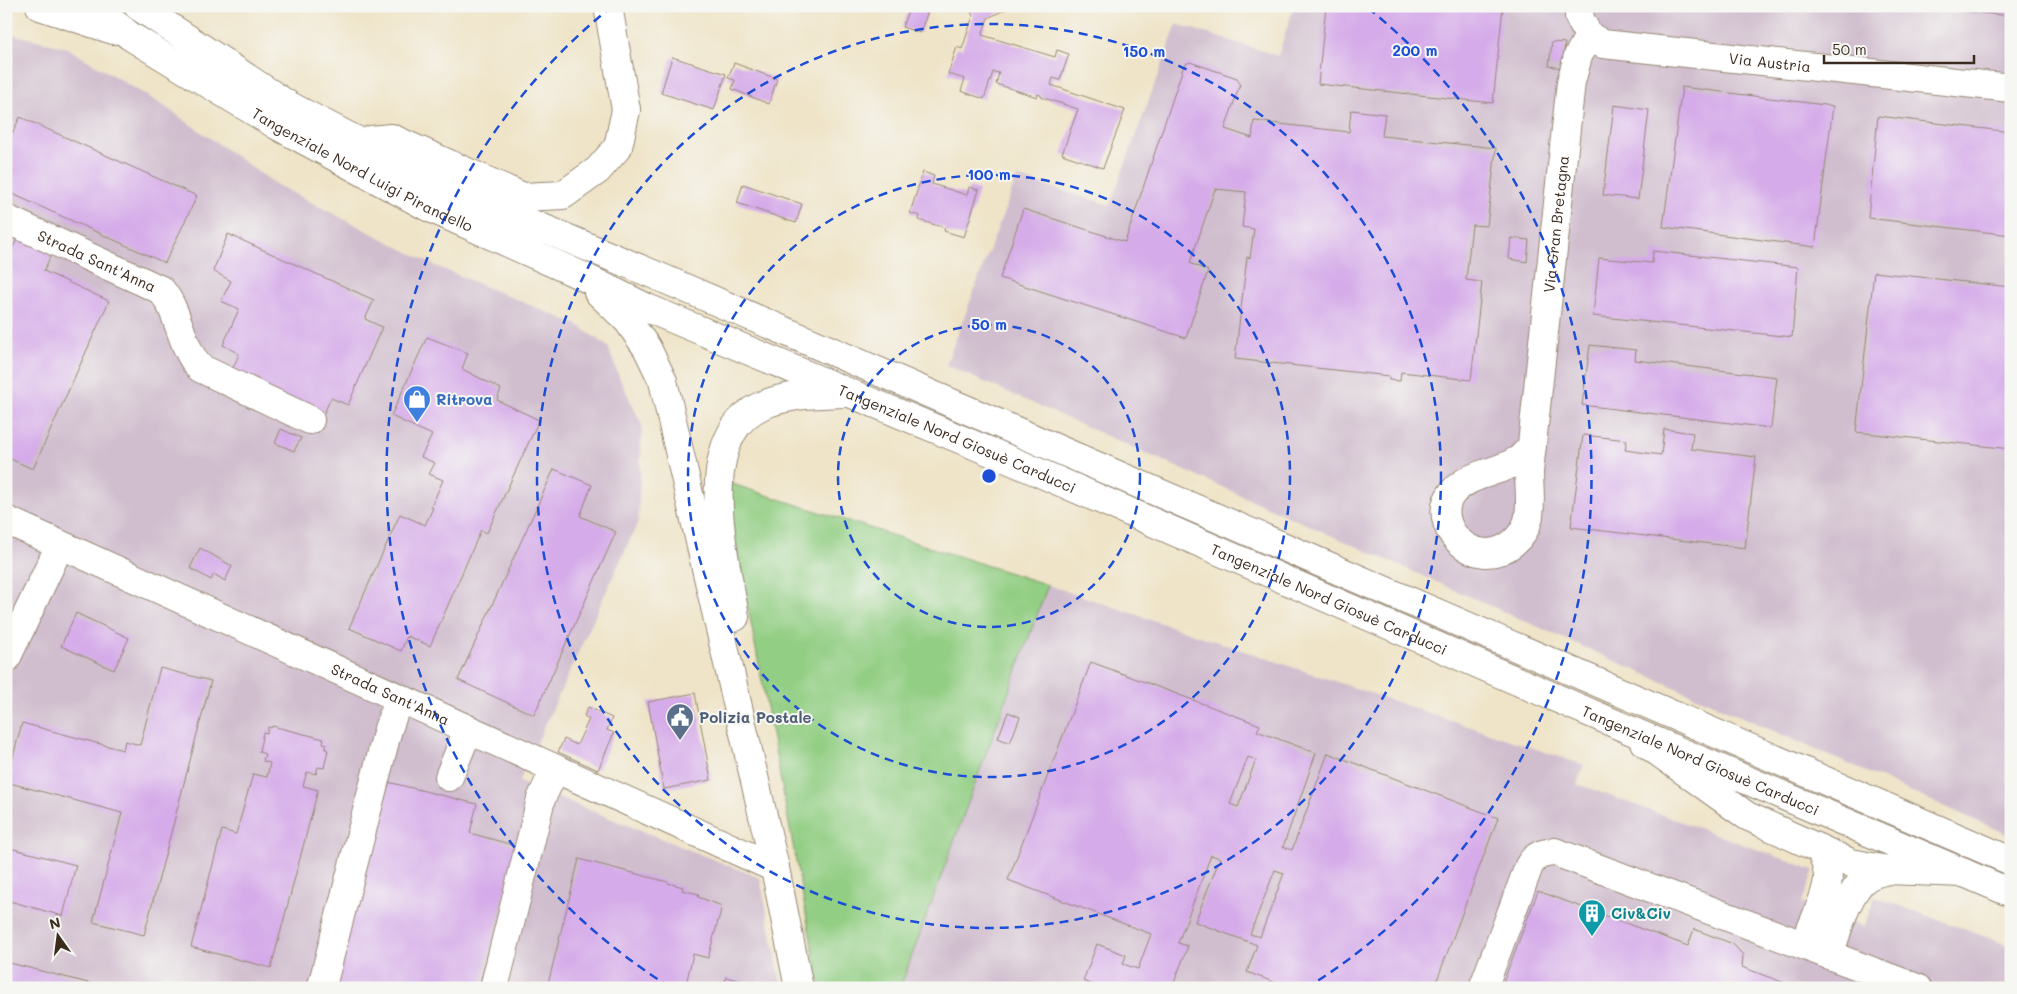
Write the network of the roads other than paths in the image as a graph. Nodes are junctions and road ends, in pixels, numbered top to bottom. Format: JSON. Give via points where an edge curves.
{"nodes":[{"id":1,"x":40,"y":6,"type":"edge"},
{"id":2,"x":93,"y":6,"type":"edge"},
{"id":3,"x":138,"y":6,"type":"edge"},
{"id":4,"x":608,"y":6,"type":"edge"},
{"id":5,"x":1580,"y":6,"type":"edge"},
{"id":6,"x":130,"y":36,"type":"junction"},
{"id":7,"x":1589,"y":36,"type":"junction"},
{"id":8,"x":2011,"y":88,"type":"edge"},
{"id":9,"x":358,"y":141,"type":"junction"},
{"id":10,"x":6,"y":219,"type":"edge"},
{"id":11,"x":580,"y":275,"type":"junction"},
{"id":12,"x":662,"y":278,"type":"joint"},
{"id":13,"x":647,"y":308,"type":"joint"},
{"id":14,"x":853,"y":393,"type":"junction"},
{"id":15,"x":310,"y":420,"type":"dead end"},
{"id":16,"x":1532,"y":447,"type":"dead end"},
{"id":17,"x":6,"y":520,"type":"edge"},
{"id":18,"x":60,"y":545,"type":"junction"},
{"id":19,"x":6,"y":659,"type":"edge"},
{"id":20,"x":399,"y":698,"type":"junction"},
{"id":21,"x":1625,"y":728,"type":"junction"},
{"id":22,"x":468,"y":730,"type":"junction"},
{"id":23,"x":555,"y":769,"type":"junction"},
{"id":24,"x":448,"y":777,"type":"dead end"},
{"id":25,"x":1820,"y":850,"type":"junction"},
{"id":26,"x":2011,"y":861,"type":"edge"},
{"id":27,"x":775,"y":868,"type":"junction"},
{"id":28,"x":1887,"y":870,"type":"junction"},
{"id":29,"x":1964,"y":873,"type":"junction"},
{"id":30,"x":2011,"y":893,"type":"edge"},
{"id":31,"x":1816,"y":950,"type":"junction"},
{"id":32,"x":324,"y":988,"type":"edge"},
{"id":33,"x":494,"y":988,"type":"edge"},
{"id":34,"x":799,"y":988,"type":"edge"},
{"id":35,"x":1483,"y":988,"type":"edge"},
{"id":36,"x":1916,"y":988,"type":"edge"}],
"edges":[{"from":1,"to":6,"type":"main road"},
{"from":2,"to":6,"type":"main road","name":"Tangenziale Nord Luigi Pirandello"},
{"from":3,"to":9,"type":"main road","name":"Tangenziale Nord Luigi Pirandello","via":[[288,105]]},
{"from":4,"to":9,"type":"main road","via":[[626,110],[618,146],[598,170],[563,195],[523,197],[390,138]]},
{"from":5,"to":7,"type":"main road","via":[[1579,17]]},
{"from":6,"to":11,"type":"main road","name":"Tangenziale Nord Luigi Pirandello","via":[[269,121],[428,207]]},
{"from":7,"to":8,"type":"main road","name":"Via Austria","via":[[1603,44]]},
{"from":7,"to":16,"type":"main road","name":"Via Gran Bretagna","via":[[1578,56],[1572,82]]},
{"from":9,"to":12,"type":"main road","name":"Tangenziale Nord Luigi Pirandello","via":[[454,191]]},
{"from":10,"to":15,"type":"main road","name":"Strada Sant'Anna","via":[[161,290],[168,299],[191,356],[200,368]]},
{"from":11,"to":13,"type":"main road","name":"Tangenziale Nord Luigi Pirandello"},
{"from":11,"to":27,"type":"main road","via":[[628,321],[647,348],[663,381]]},
{"from":12,"to":26,"type":"main road","name":"Tangenziale Nord Giosuè Carducci"},
{"from":13,"to":14,"type":"main road","name":"Tangenziale Nord Giosuè Carducci"},
{"from":14,"to":21,"type":"main road","name":"Tangenziale Nord Giosuè Carducci"},
{"from":14,"to":27,"type":"main road","via":[[785,398],[761,406],[740,421],[727,441],[719,472],[718,510]]},
{"from":17,"to":18,"type":"main road","name":"Strada Sant'Anna"},
{"from":18,"to":19,"type":"main road"},
{"from":18,"to":20,"type":"main road","name":"Strada Sant'Anna"},
{"from":20,"to":22,"type":"main road","name":"Strada Sant'Anna"},
{"from":20,"to":32,"type":"main road","via":[[388,728],[324,976]]},
{"from":21,"to":25,"type":"main road","via":[[1746,816]]},
{"from":21,"to":29,"type":"main road","name":"Tangenziale Nord Giosuè Carducci"},
{"from":22,"to":23,"type":"main road","name":"Strada Sant'Anna"},
{"from":22,"to":24,"type":"main road"},
{"from":23,"to":27,"type":"main road","name":"Strada Sant'Anna"},
{"from":23,"to":33,"type":"main road","via":[[541,799]]},
{"from":25,"to":28,"type":"main road","via":[[1851,863]]},
{"from":25,"to":31,"type":"main road","via":[[1828,877]]},
{"from":27,"to":34,"type":"main road"},
{"from":28,"to":29,"type":"main road"},
{"from":28,"to":31,"type":"main road","via":[[1868,876],[1860,883]]},
{"from":29,"to":30,"type":"main road","name":"Tangenziale Nord Giosuè Carducci"},
{"from":31,"to":35,"type":"main road","via":[[1555,852],[1544,852],[1534,857],[1529,866]]},
{"from":31,"to":36,"type":"main road"}]}
